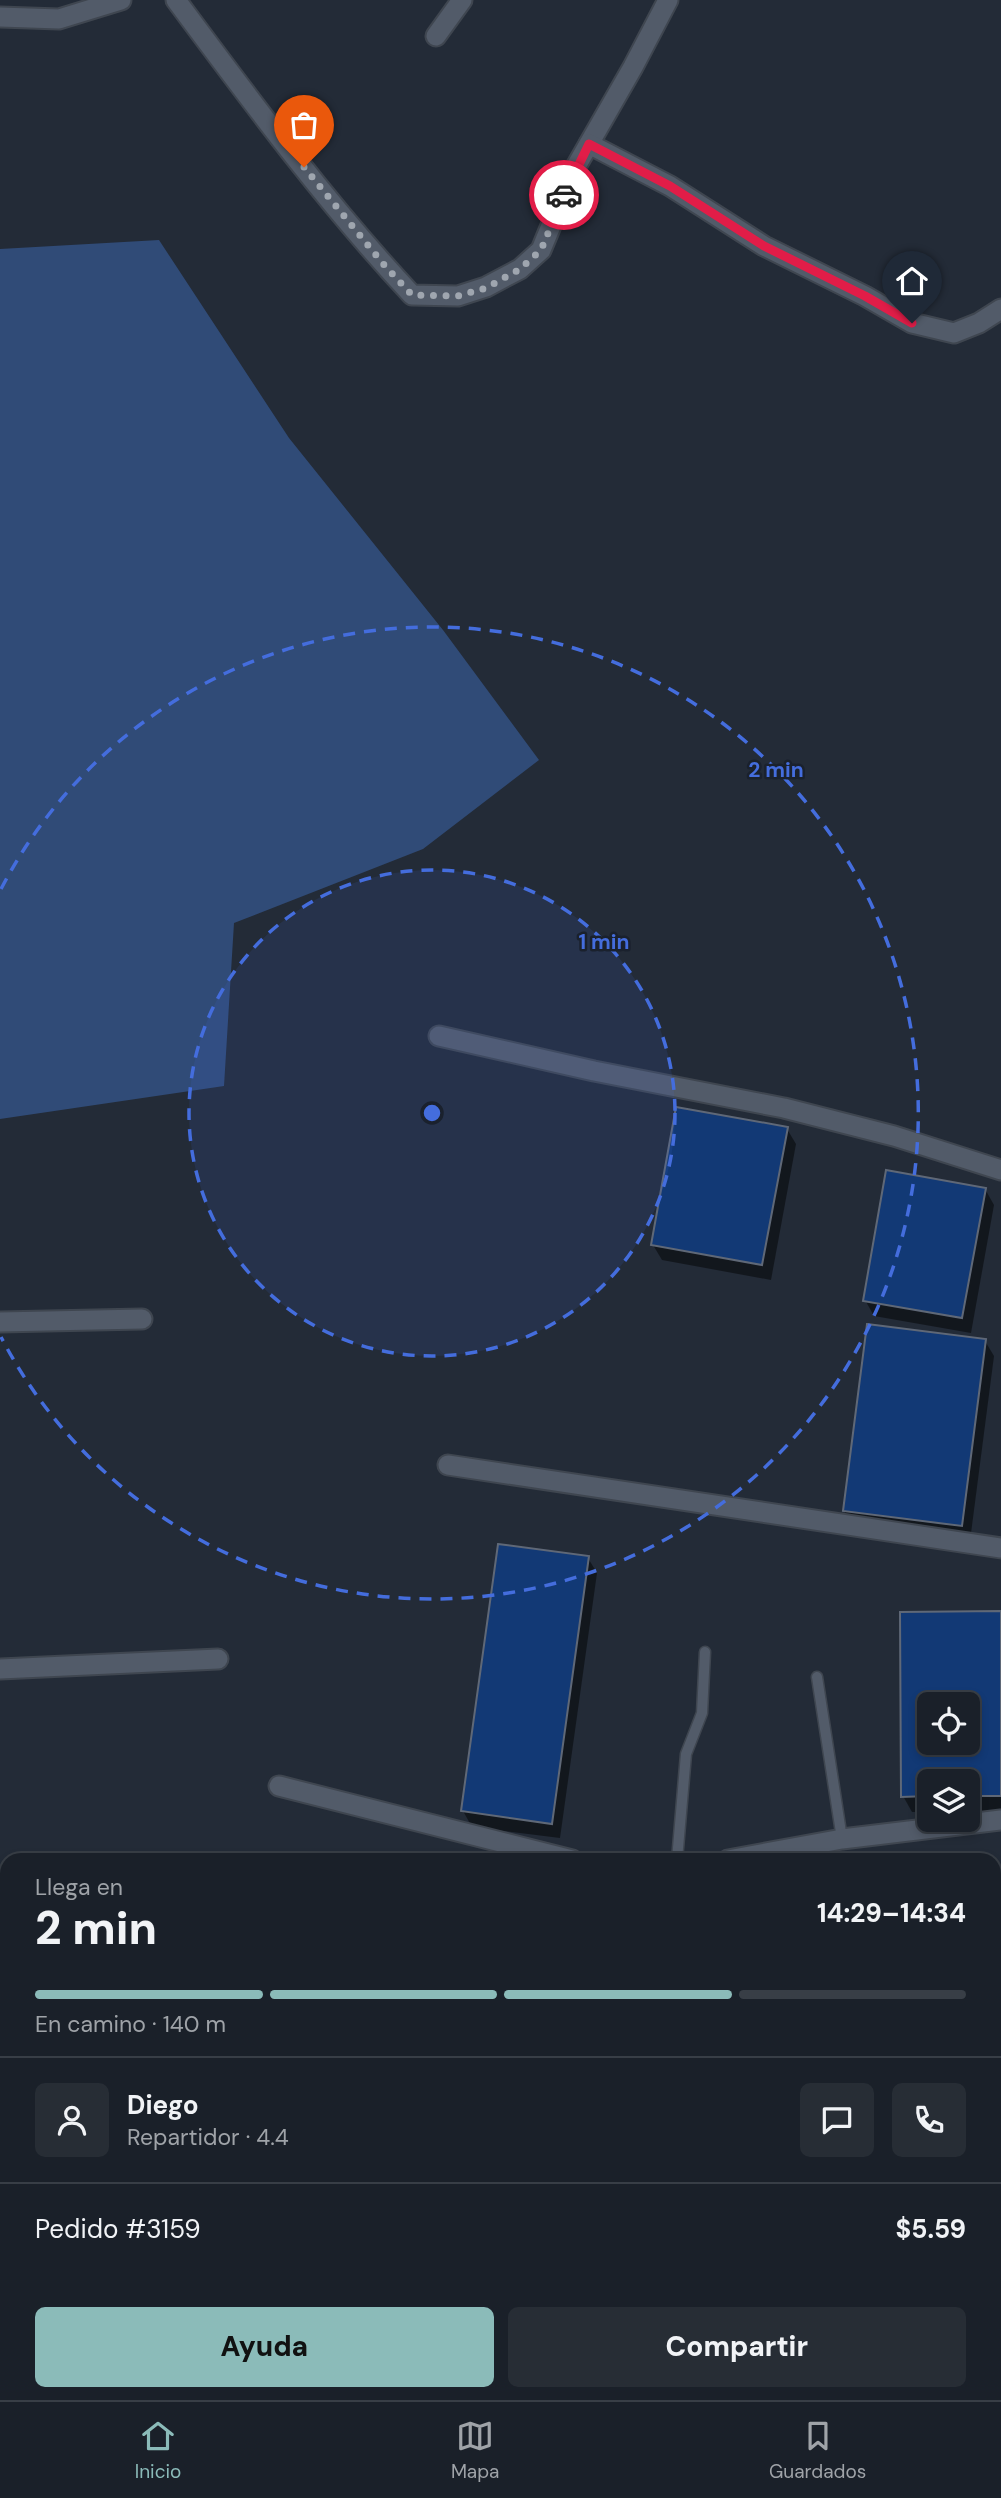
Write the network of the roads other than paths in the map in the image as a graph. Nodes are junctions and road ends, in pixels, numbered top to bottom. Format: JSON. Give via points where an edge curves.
{"nodes":[{"id":1,"x":121,"y":0,"type":"edge"},
{"id":2,"x":176,"y":0,"type":"edge"},
{"id":3,"x":462,"y":0,"type":"edge"},
{"id":4,"x":668,"y":0,"type":"edge"},
{"id":5,"x":0,"y":17,"type":"edge"},
{"id":6,"x":436,"y":36,"type":"dead end"},
{"id":7,"x":589,"y":144,"type":"junction"},
{"id":8,"x":1001,"y":309,"type":"edge"},
{"id":9,"x":439,"y":1036,"type":"dead end"},
{"id":10,"x":1001,"y":1170,"type":"edge"},
{"id":11,"x":142,"y":1319,"type":"dead end"},
{"id":12,"x":0,"y":1322,"type":"edge"},
{"id":13,"x":448,"y":1465,"type":"dead end"},
{"id":14,"x":1001,"y":1548,"type":"edge"},
{"id":15,"x":705,"y":1652,"type":"dead end"},
{"id":16,"x":218,"y":1660,"type":"dead end"},
{"id":17,"x":0,"y":1669,"type":"edge"},
{"id":18,"x":817,"y":1677,"type":"dead end"},
{"id":19,"x":279,"y":1786,"type":"dead end"},
{"id":20,"x":1001,"y":1820,"type":"edge"},
{"id":21,"x":842,"y":1839,"type":"junction"},
{"id":22,"x":544,"y":1853,"type":"edge"},
{"id":23,"x":678,"y":1853,"type":"edge"},
{"id":24,"x":766,"y":1853,"type":"edge"}],
"edges":[{"from":1,"to":5,"type":"street","via":[[59,19]]},
{"from":2,"to":7,"type":"street","via":[[258,112],[412,295],[458,296],[486,288],[520,269],[541,250]]},
{"from":3,"to":6,"type":"street"},
{"from":4,"to":7,"type":"street"},
{"from":7,"to":8,"type":"street","via":[[670,186],[764,246],[912,323],[954,333]]},
{"from":9,"to":10,"type":"street","via":[[594,1072],[784,1108]]},
{"from":11,"to":12,"type":"street"},
{"from":13,"to":14,"type":"street"},
{"from":15,"to":23,"type":"lane","via":[[702,1713],[687,1754]]},
{"from":16,"to":17,"type":"street"},
{"from":18,"to":21,"type":"lane"},
{"from":19,"to":22,"type":"street"},
{"from":20,"to":21,"type":"street"},
{"from":21,"to":24,"type":"street"}]}
